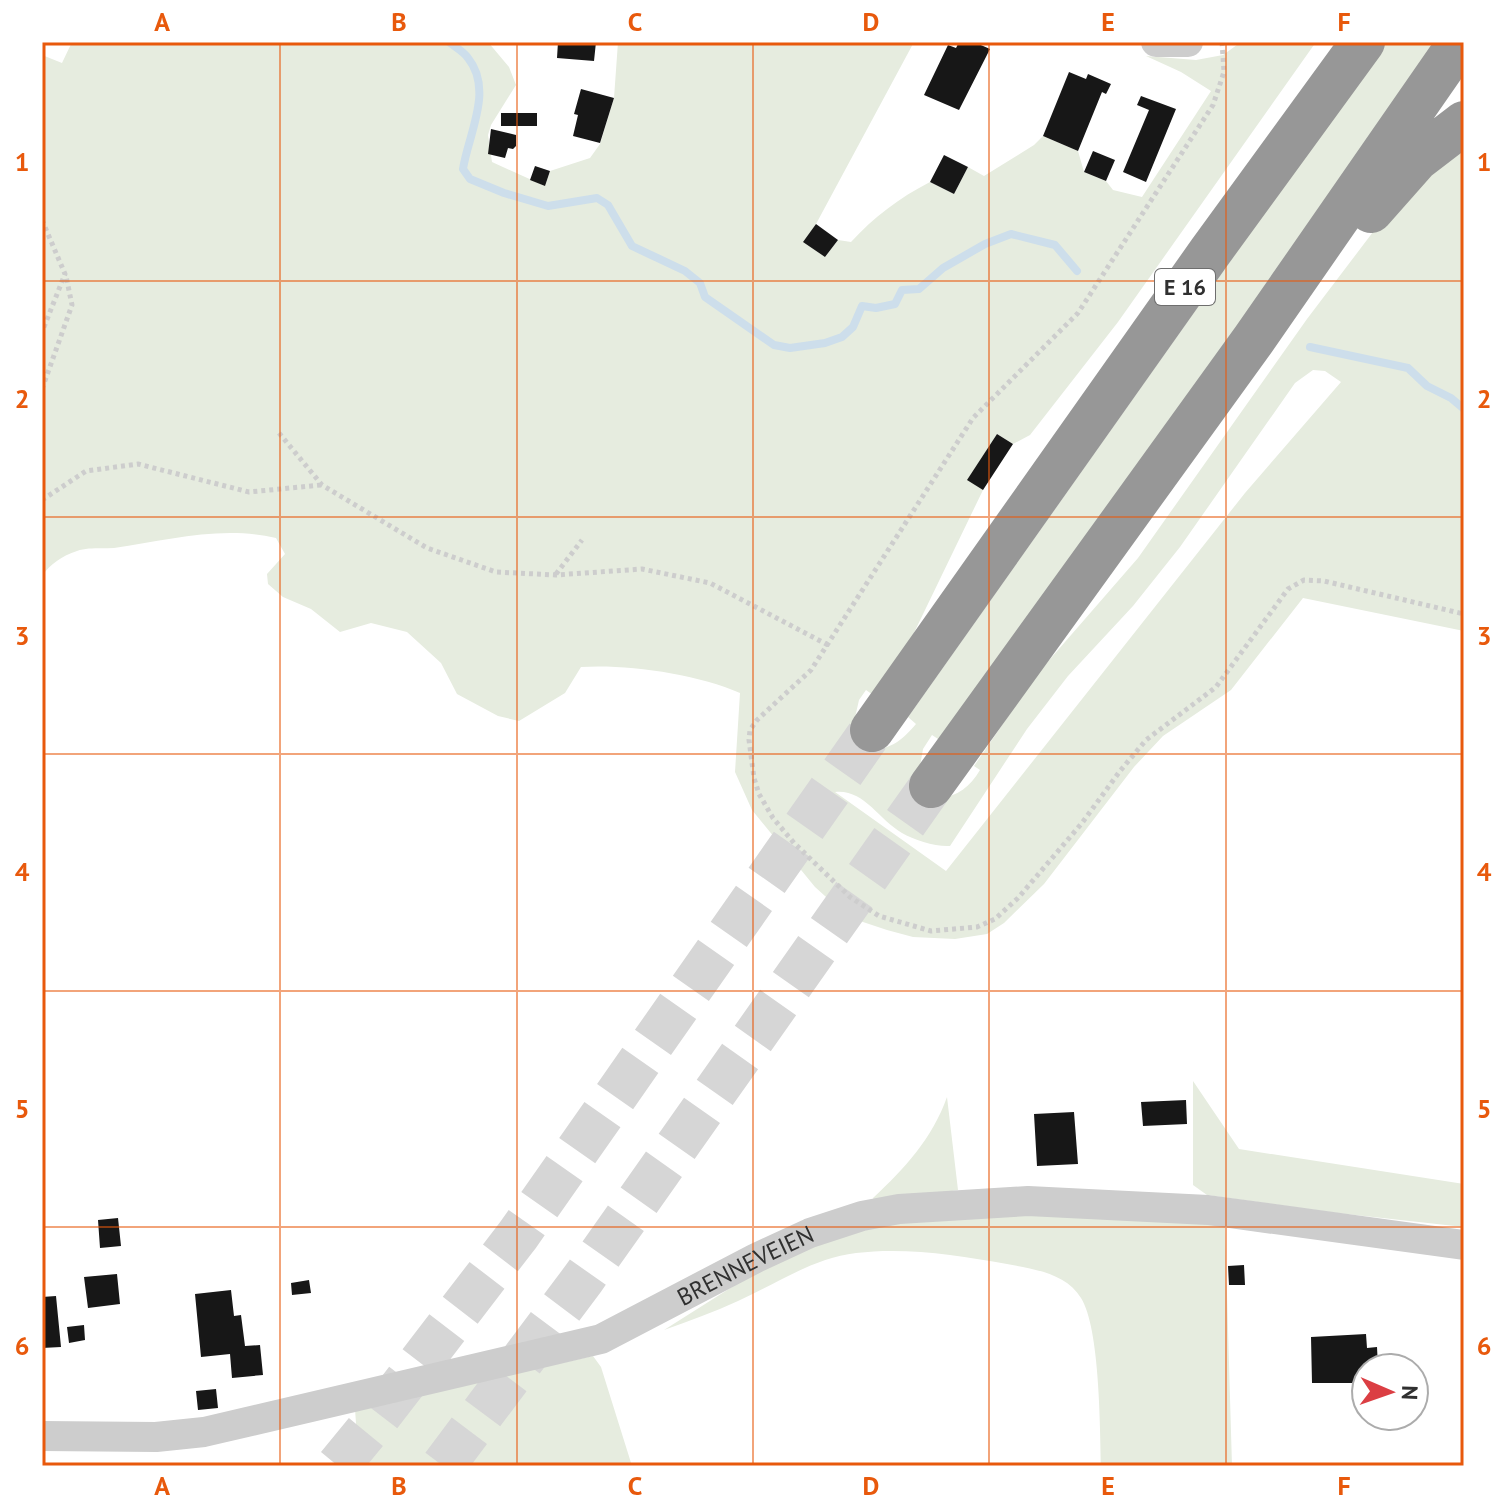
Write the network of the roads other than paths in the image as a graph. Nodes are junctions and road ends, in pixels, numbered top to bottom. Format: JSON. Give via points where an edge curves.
{"nodes":[{"id":1,"x":1156,"y":42,"type":"edge"},
{"id":2,"x":1188,"y":42,"type":"edge"},
{"id":3,"x":1363,"y":42,"type":"edge"},
{"id":4,"x":1460,"y":42,"type":"edge"},
{"id":5,"x":1464,"y":123,"type":"edge"},
{"id":6,"x":1254,"y":339,"type":"junction"},
{"id":7,"x":872,"y":730,"type":"tunnel mouth"},
{"id":8,"x":931,"y":786,"type":"tunnel mouth"},
{"id":9,"x":1464,"y":1245,"type":"edge"},
{"id":10,"x":42,"y":1436,"type":"edge"}],
"edges":[{"from":1,"to":2,"type":"street"},
{"from":3,"to":7,"type":"highway","number":"E 16"},
{"from":4,"to":6,"type":"highway"},
{"from":5,"to":6,"type":"highway","via":[[1417,159],[1307,295]]},
{"from":6,"to":8,"type":"highway"},
{"from":9,"to":10,"type":"street","name":"BRENNEVEIEN","via":[[1208,1210],[1028,1201],[899,1209],[810,1233],[601,1339],[204,1432]]}]}
